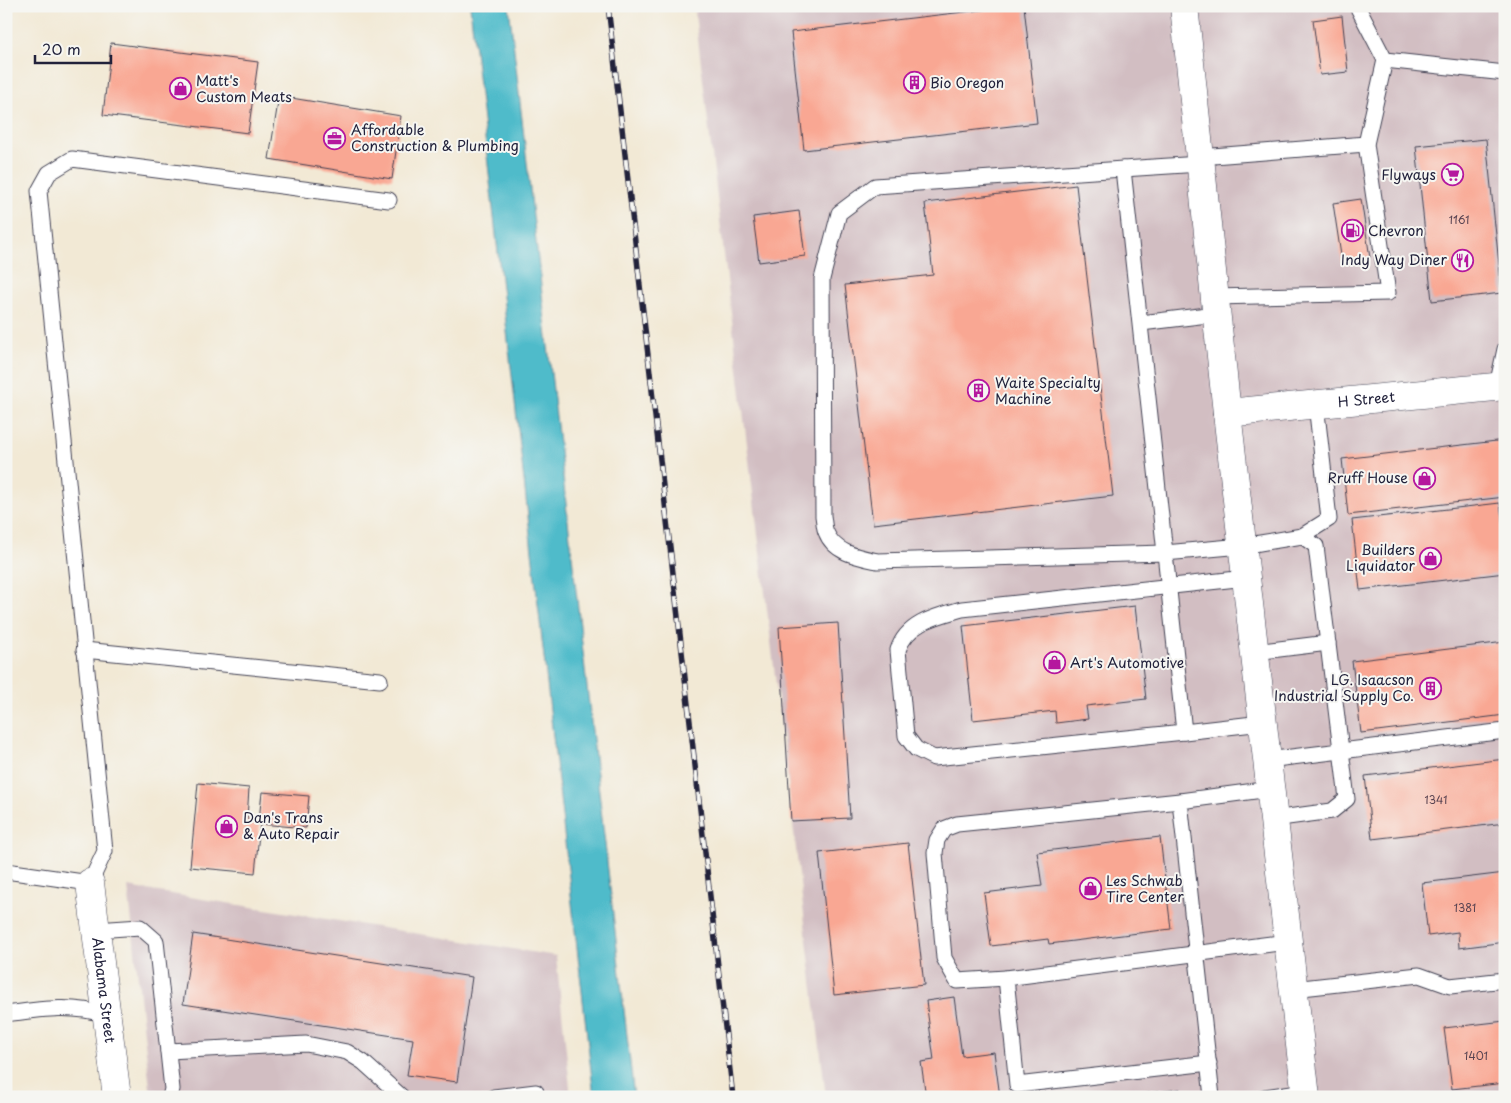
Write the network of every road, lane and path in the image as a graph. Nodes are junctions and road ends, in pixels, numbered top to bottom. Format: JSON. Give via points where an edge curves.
{"nodes":[{"id":1,"x":1184,"y":6,"type":"edge"},
{"id":2,"x":1357,"y":6,"type":"edge"},
{"id":3,"x":1385,"y":60,"type":"junction"},
{"id":4,"x":1505,"y":73,"type":"edge"},
{"id":5,"x":1366,"y":144,"type":"junction"},
{"id":6,"x":1200,"y":160,"type":"junction"},
{"id":7,"x":1123,"y":169,"type":"junction"},
{"id":8,"x":389,"y":200,"type":"dead end"},
{"id":9,"x":1216,"y":305,"type":"junction"},
{"id":10,"x":1141,"y":323,"type":"junction"},
{"id":11,"x":1505,"y":349,"type":"edge"},
{"id":12,"x":1501,"y":386,"type":"edge"},
{"id":13,"x":1316,"y":404,"type":"junction"},
{"id":14,"x":1227,"y":413,"type":"junction"},
{"id":15,"x":1302,"y":536,"type":"junction"},
{"id":16,"x":1242,"y":546,"type":"junction"},
{"id":17,"x":1164,"y":552,"type":"junction"},
{"id":18,"x":1246,"y":578,"type":"junction"},
{"id":19,"x":1168,"y":586,"type":"junction"},
{"id":20,"x":1328,"y":643,"type":"junction"},
{"id":21,"x":84,"y":650,"type":"junction"},
{"id":22,"x":1254,"y":652,"type":"junction"},
{"id":23,"x":380,"y":680,"type":"dead end"},
{"id":24,"x":1262,"y":723,"type":"junction"},
{"id":25,"x":1505,"y":730,"type":"edge"},
{"id":26,"x":1184,"y":732,"type":"junction"},
{"id":27,"x":1341,"y":751,"type":"junction"},
{"id":28,"x":1267,"y":760,"type":"junction"},
{"id":29,"x":1270,"y":789,"type":"junction"},
{"id":30,"x":1180,"y":801,"type":"junction"},
{"id":31,"x":1273,"y":819,"type":"junction"},
{"id":32,"x":6,"y":871,"type":"edge"},
{"id":33,"x":90,"y":883,"type":"junction"},
{"id":34,"x":96,"y":930,"type":"junction"},
{"id":35,"x":1288,"y":942,"type":"junction"},
{"id":36,"x":1197,"y":955,"type":"junction"},
{"id":37,"x":1006,"y":978,"type":"junction"},
{"id":38,"x":1505,"y":980,"type":"edge"},
{"id":39,"x":1293,"y":989,"type":"junction"},
{"id":40,"x":6,"y":1014,"type":"edge"},
{"id":41,"x":107,"y":1015,"type":"junction"},
{"id":42,"x":168,"y":1051,"type":"junction"},
{"id":43,"x":1209,"y":1063,"type":"junction"},
{"id":44,"x":1017,"y":1091,"type":"edge"},
{"id":45,"x":536,"y":1092,"type":"dead end"},
{"id":46,"x":1305,"y":1094,"type":"edge"},
{"id":47,"x":117,"y":1097,"type":"edge"},
{"id":48,"x":170,"y":1097,"type":"edge"},
{"id":49,"x":402,"y":1097,"type":"edge"},
{"id":50,"x":494,"y":1097,"type":"edge"},
{"id":51,"x":1212,"y":1097,"type":"edge"},
{"id":52,"x":1265,"y":1097,"type":"edge"}],
"edges":[{"from":1,"to":6,"type":"main road"},
{"from":2,"to":3,"type":"lane"},
{"from":3,"to":4,"type":"lane"},
{"from":3,"to":5,"type":"lane"},
{"from":5,"to":6,"type":"lane"},
{"from":5,"to":9,"type":"lane","via":[[1388,293]]},
{"from":6,"to":7,"type":"lane"},
{"from":6,"to":9,"type":"main road"},
{"from":7,"to":10,"type":"lane"},
{"from":7,"to":17,"type":"lane","via":[[874,186],[839,213],[822,279],[823,516],[826,533],[835,546],[852,556],[877,561]]},
{"from":8,"to":21,"type":"lane","via":[[72,159],[49,173],[39,191]]},
{"from":9,"to":10,"type":"lane"},
{"from":9,"to":14,"type":"main road"},
{"from":10,"to":17,"type":"lane"},
{"from":11,"to":12,"type":"lane"},
{"from":12,"to":13,"type":"main road","name":"H Street"},
{"from":13,"to":14,"type":"main road","name":"H Street"},
{"from":13,"to":15,"type":"lane","via":[[1329,519]]},
{"from":14,"to":16,"type":"main road"},
{"from":15,"to":16,"type":"lane"},
{"from":15,"to":20,"type":"lane","via":[[1316,546]]},
{"from":16,"to":17,"type":"lane"},
{"from":16,"to":18,"type":"main road"},
{"from":17,"to":19,"type":"lane"},
{"from":18,"to":19,"type":"lane"},
{"from":18,"to":22,"type":"main road"},
{"from":19,"to":26,"type":"lane"},
{"from":19,"to":26,"type":"lane","via":[[962,609],[923,621],[901,642],[898,650],[906,736],[916,749],[934,758]]},
{"from":20,"to":22,"type":"lane"},
{"from":20,"to":27,"type":"lane"},
{"from":21,"to":23,"type":"lane"},
{"from":21,"to":33,"type":"lane","via":[[105,851]]},
{"from":22,"to":24,"type":"main road"},
{"from":24,"to":26,"type":"lane"},
{"from":24,"to":28,"type":"main road"},
{"from":25,"to":27,"type":"lane"},
{"from":27,"to":28,"type":"lane"},
{"from":27,"to":31,"type":"lane","via":[[1347,799],[1332,811]]},
{"from":28,"to":29,"type":"main road"},
{"from":29,"to":30,"type":"lane"},
{"from":29,"to":31,"type":"main road"},
{"from":30,"to":36,"type":"lane"},
{"from":30,"to":37,"type":"lane","via":[[944,828],[937,840],[935,853],[944,958],[957,981]]},
{"from":31,"to":35,"type":"main road"},
{"from":32,"to":33,"type":"lane"},
{"from":33,"to":34,"type":"main road","name":"Alabama Street"},
{"from":34,"to":41,"type":"main road","name":"Alabama Street"},
{"from":34,"to":42,"type":"lane","via":[[140,927],[156,940]]},
{"from":35,"to":36,"type":"lane"},
{"from":35,"to":39,"type":"main road"},
{"from":36,"to":37,"type":"lane"},
{"from":36,"to":43,"type":"lane"},
{"from":37,"to":44,"type":"lane"},
{"from":38,"to":39,"type":"lane","via":[[1450,986],[1419,975]]},
{"from":39,"to":46,"type":"main road"},
{"from":40,"to":41,"type":"lane","via":[[68,1008]]},
{"from":41,"to":47,"type":"main road","name":"Alabama Street"},
{"from":42,"to":48,"type":"lane"},
{"from":42,"to":49,"type":"lane","via":[[306,1044],[347,1052]]},
{"from":43,"to":44,"type":"lane"},
{"from":43,"to":51,"type":"lane"},
{"from":45,"to":50,"type":"lane"},
{"from":46,"to":52,"type":"lane"}]}
